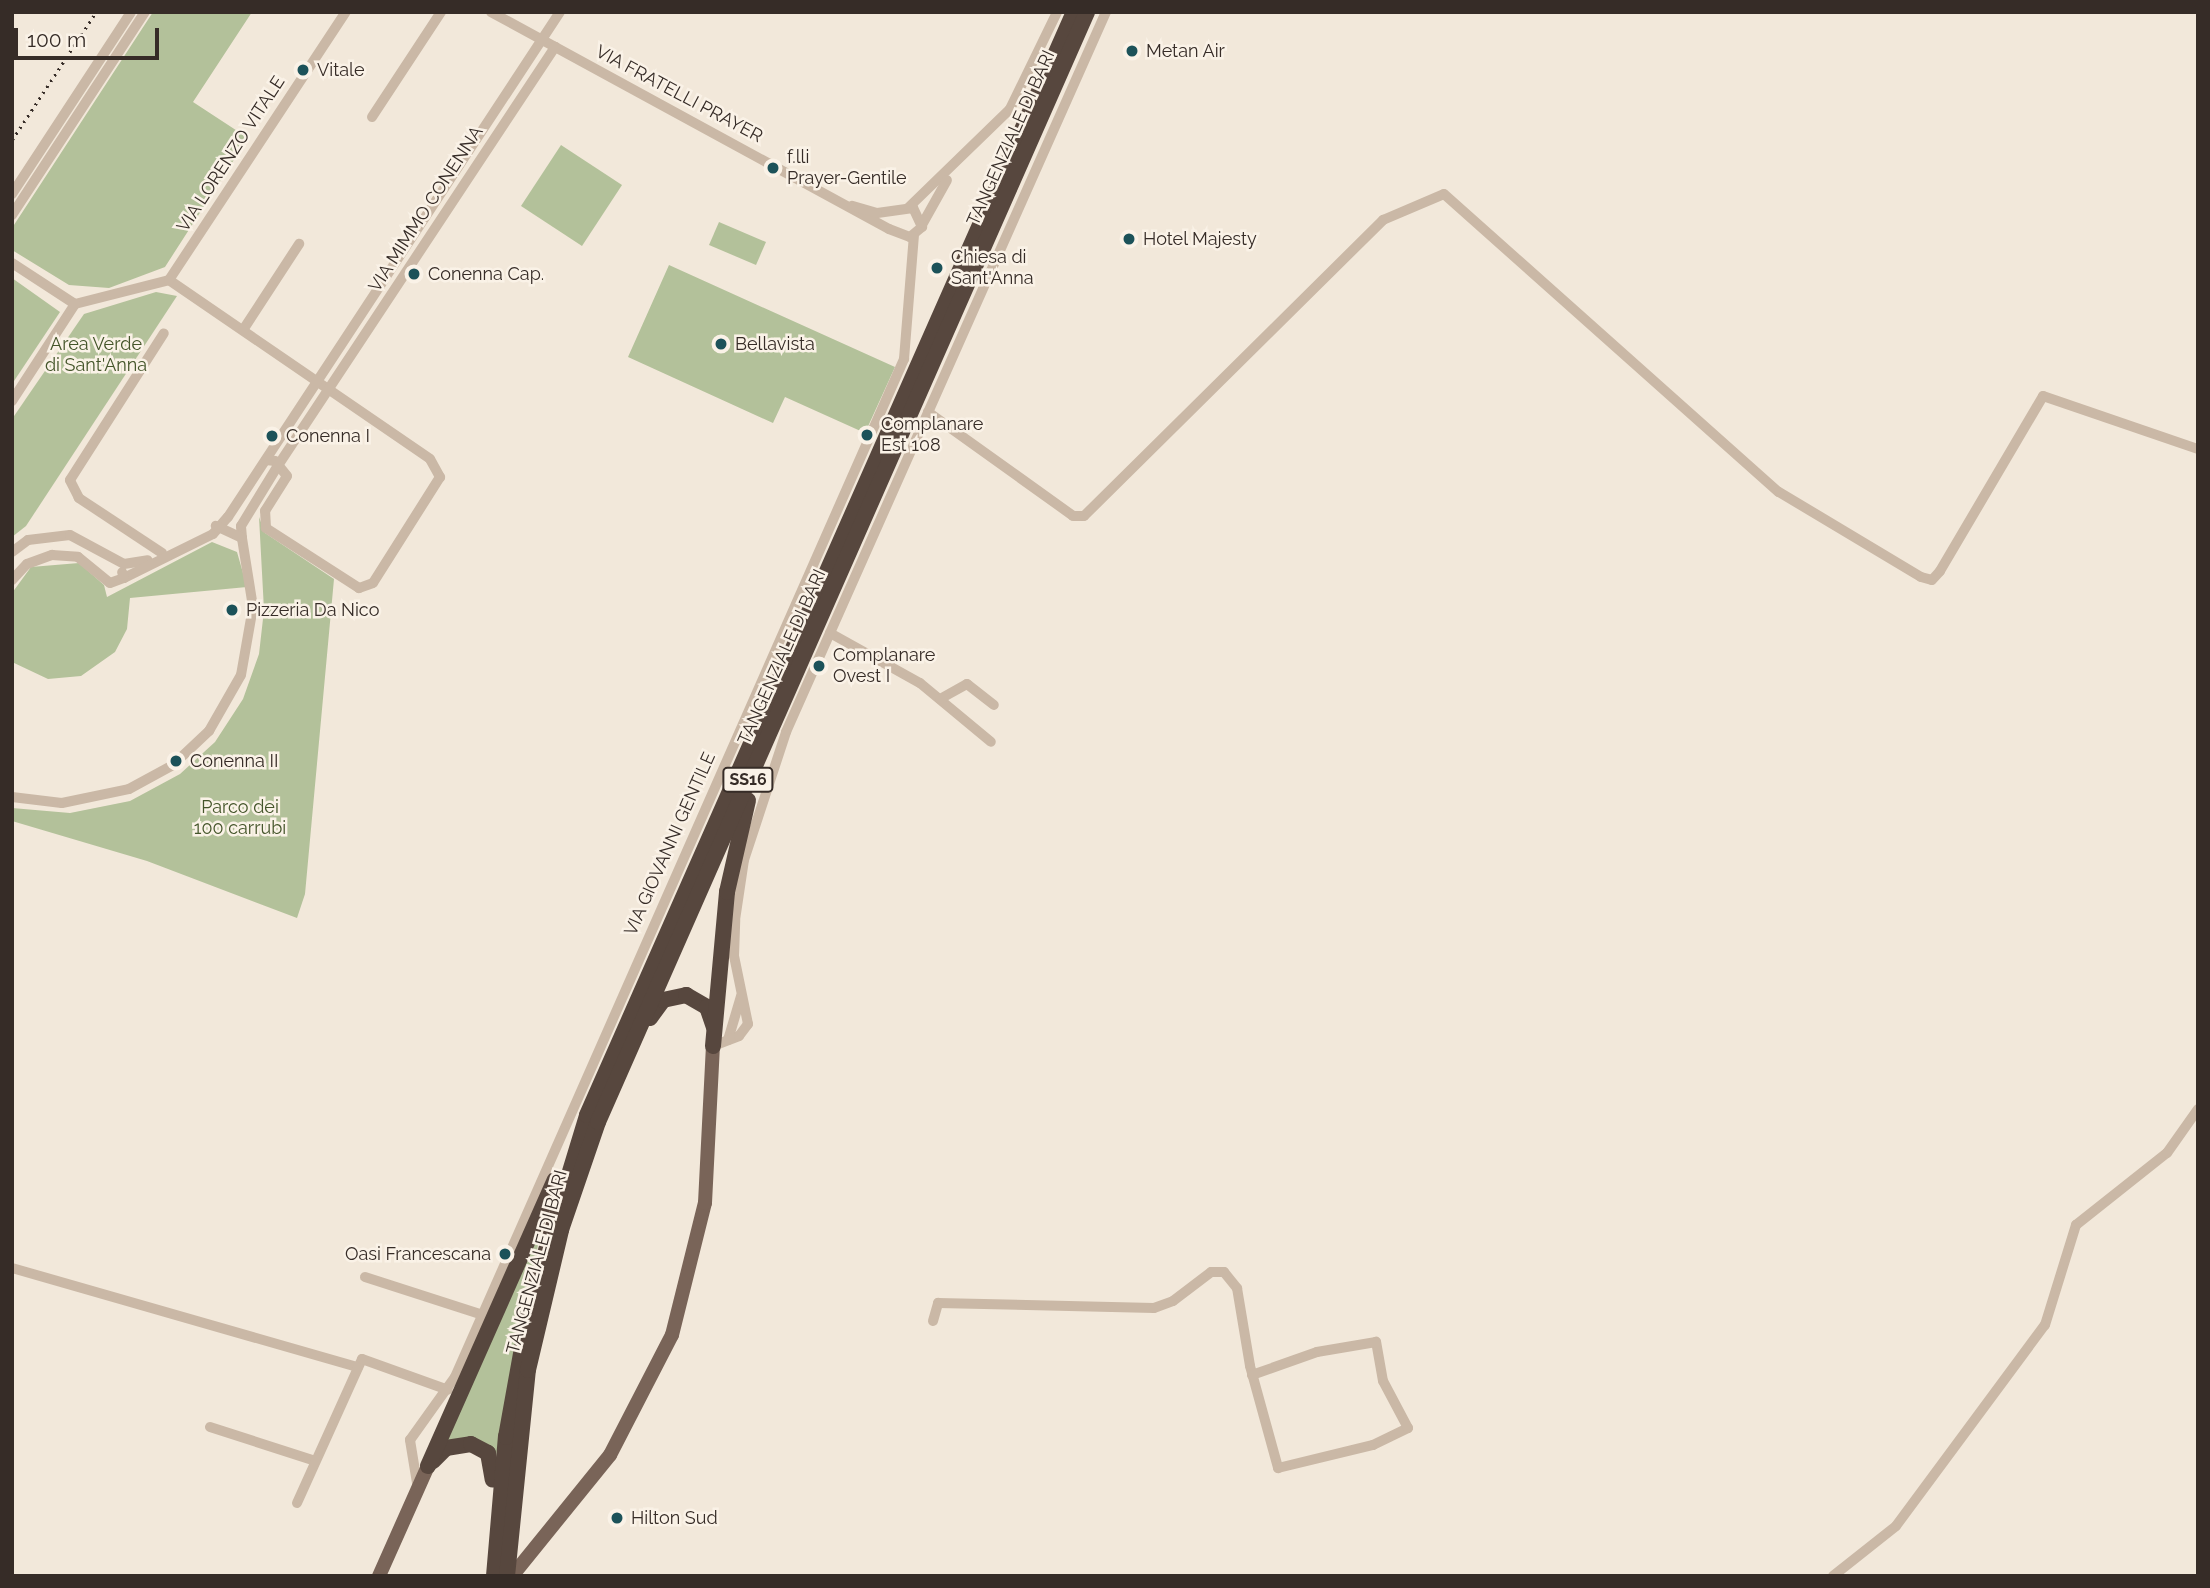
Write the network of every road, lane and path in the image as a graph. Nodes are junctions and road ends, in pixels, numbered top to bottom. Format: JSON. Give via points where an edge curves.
{"nodes":[{"id":1,"x":131,"y":12,"type":"edge"},
{"id":2,"x":145,"y":12,"type":"edge"},
{"id":3,"x":346,"y":12,"type":"edge"},
{"id":4,"x":441,"y":12,"type":"edge"},
{"id":5,"x":491,"y":12,"type":"edge"},
{"id":6,"x":559,"y":12,"type":"edge"},
{"id":7,"x":1057,"y":12,"type":"edge"},
{"id":8,"x":1074,"y":12,"type":"edge"},
{"id":9,"x":1087,"y":12,"type":"edge"},
{"id":10,"x":1106,"y":12,"type":"edge"},
{"id":11,"x":542,"y":40,"type":"junction"},
{"id":12,"x":555,"y":47,"type":"junction"},
{"id":13,"x":372,"y":117,"type":"dead end"},
{"id":14,"x":954,"y":169,"type":"junction"},
{"id":15,"x":12,"y":194,"type":"edge"},
{"id":16,"x":435,"y":203,"type":"junction"},
{"id":17,"x":852,"y":205,"type":"junction"},
{"id":18,"x":904,"y":209,"type":"junction"},
{"id":19,"x":446,"y":211,"type":"junction"},
{"id":20,"x":12,"y":215,"type":"edge"},
{"id":21,"x":425,"y":218,"type":"junction"},
{"id":22,"x":923,"y":223,"type":"junction"},
{"id":23,"x":437,"y":225,"type":"junction"},
{"id":24,"x":899,"y":232,"type":"junction"},
{"id":25,"x":914,"y":236,"type":"junction"},
{"id":26,"x":299,"y":244,"type":"dead end"},
{"id":27,"x":12,"y":263,"type":"edge"},
{"id":28,"x":169,"y":280,"type":"junction"},
{"id":29,"x":75,"y":304,"type":"junction"},
{"id":30,"x":243,"y":330,"type":"junction"},
{"id":31,"x":164,"y":333,"type":"dead end"},
{"id":32,"x":318,"y":381,"type":"junction"},
{"id":33,"x":327,"y":391,"type":"junction"},
{"id":34,"x":12,"y":401,"type":"edge"},
{"id":35,"x":928,"y":412,"type":"junction"},
{"id":36,"x":279,"y":439,"type":"junction"},
{"id":37,"x":293,"y":444,"type":"junction"},
{"id":38,"x":2198,"y":449,"type":"edge"},
{"id":39,"x":266,"y":460,"type":"junction"},
{"id":40,"x":277,"y":467,"type":"junction"},
{"id":41,"x":220,"y":527,"type":"junction"},
{"id":42,"x":242,"y":538,"type":"junction"},
{"id":43,"x":12,"y":552,"type":"edge"},
{"id":44,"x":162,"y":553,"type":"junction"},
{"id":45,"x":119,"y":562,"type":"junction"},
{"id":46,"x":124,"y":578,"type":"junction"},
{"id":47,"x":12,"y":580,"type":"edge"},
{"id":48,"x":830,"y":633,"type":"junction"},
{"id":49,"x":940,"y":699,"type":"junction"},
{"id":50,"x":994,"y":705,"type":"dead end"},
{"id":51,"x":991,"y":742,"type":"dead end"},
{"id":52,"x":762,"y":749,"type":"junction"},
{"id":53,"x":12,"y":797,"type":"edge"},
{"id":54,"x":742,"y":990,"type":"junction"},
{"id":55,"x":721,"y":1043,"type":"junction"},
{"id":56,"x":616,"y":1077,"type":"junction"},
{"id":57,"x":2198,"y":1109,"type":"edge"},
{"id":58,"x":587,"y":1115,"type":"junction"},
{"id":59,"x":12,"y":1268,"type":"edge"},
{"id":60,"x":365,"y":1277,"type":"dead end"},
{"id":61,"x":483,"y":1315,"type":"junction"},
{"id":62,"x":933,"y":1321,"type":"dead end"},
{"id":63,"x":358,"y":1367,"type":"junction"},
{"id":64,"x":1252,"y":1375,"type":"junction"},
{"id":65,"x":448,"y":1390,"type":"junction"},
{"id":66,"x":210,"y":1427,"type":"dead end"},
{"id":67,"x":410,"y":1450,"type":"junction"},
{"id":68,"x":315,"y":1461,"type":"junction"},
{"id":69,"x":428,"y":1466,"type":"junction"},
{"id":70,"x":418,"y":1489,"type":"junction"},
{"id":71,"x":297,"y":1503,"type":"dead end"},
{"id":72,"x":505,"y":1573,"type":"edge"},
{"id":73,"x":379,"y":1576,"type":"edge"},
{"id":74,"x":1833,"y":1576,"type":"edge"}],
"edges":[{"from":1,"to":15,"type":"street"},
{"from":2,"to":20,"type":"street"},
{"from":3,"to":28,"type":"street","name":"VIA LORENZO VITALE"},
{"from":4,"to":13,"type":"street"},
{"from":5,"to":11,"type":"street","name":"VIA FRATELLI PRAYER"},
{"from":6,"to":11,"type":"street","name":"VIA MIMMO CONENNA"},
{"from":7,"to":14,"type":"street","via":[[1018,97]]},
{"from":8,"to":58,"type":"highway","name":"TANGENZIALE DI BARI","number":"SS16"},
{"from":9,"to":52,"type":"highway","name":"TANGENZIALE DI BARI","number":"SS16"},
{"from":10,"to":35,"type":"street"},
{"from":11,"to":12,"type":"street","name":"VIA FRATELLI PRAYER"},
{"from":11,"to":16,"type":"street","name":"VIA MIMMO CONENNA"},
{"from":12,"to":17,"type":"street","name":"VIA FRATELLI PRAYER"},
{"from":12,"to":19,"type":"street","name":"VIA MIMMO CONENNA"},
{"from":14,"to":18,"type":"street"},
{"from":14,"to":22,"type":"street"},
{"from":16,"to":19,"type":"street"},
{"from":16,"to":21,"type":"street","name":"VIA MIMMO CONENNA"},
{"from":17,"to":18,"type":"street"},
{"from":17,"to":24,"type":"street","name":"VIA FRATELLI PRAYER"},
{"from":18,"to":22,"type":"street"},
{"from":18,"to":24,"type":"street"},
{"from":19,"to":23,"type":"street","name":"VIA MIMMO CONENNA"},
{"from":21,"to":23,"type":"street"},
{"from":21,"to":32,"type":"street","name":"VIA MIMMO CONENNA"},
{"from":22,"to":25,"type":"street"},
{"from":23,"to":33,"type":"street","name":"VIA MIMMO CONENNA"},
{"from":24,"to":25,"type":"street","name":"VIA FRATELLI PRAYER"},
{"from":25,"to":61,"type":"street","name":"VIA GIOVANNI GENTILE","via":[[904,359]]},
{"from":26,"to":30,"type":"street"},
{"from":27,"to":29,"type":"street"},
{"from":28,"to":29,"type":"street"},
{"from":28,"to":30,"type":"street"},
{"from":29,"to":34,"type":"street"},
{"from":30,"to":32,"type":"street"},
{"from":31,"to":44,"type":"street","via":[[70,480],[79,498]]},
{"from":32,"to":33,"type":"street"},
{"from":32,"to":36,"type":"street","name":"VIA MIMMO CONENNA"},
{"from":33,"to":37,"type":"street","name":"VIA MIMMO CONENNA"},
{"from":33,"to":40,"type":"street","via":[[440,470],[438,484],[373,583],[352,586],[266,528],[265,512],[287,476]]},
{"from":35,"to":38,"type":"street","via":[[1073,516],[1084,516],[1383,220],[1444,194],[1779,492],[1921,577],[1932,580],[1940,571],[2043,396]]},
{"from":35,"to":48,"type":"street"},
{"from":36,"to":37,"type":"street"},
{"from":36,"to":39,"type":"street","name":"VIA MIMMO CONENNA"},
{"from":37,"to":40,"type":"street","name":"VIA MIMMO CONENNA"},
{"from":39,"to":40,"type":"street"},
{"from":39,"to":41,"type":"street","name":"VIA MIMMO CONENNA"},
{"from":40,"to":42,"type":"street","name":"VIA MIMMO CONENNA","via":[[241,526]]},
{"from":41,"to":42,"type":"street"},
{"from":41,"to":44,"type":"street"},
{"from":41,"to":46,"type":"street","name":"VIA MIMMO CONENNA"},
{"from":42,"to":53,"type":"street","via":[[252,587],[251,639],[235,690],[209,731],[173,765],[129,789],[62,803]]},
{"from":43,"to":45,"type":"street","via":[[28,540],[70,535],[92,542]]},
{"from":44,"to":45,"type":"street","via":[[138,565]]},
{"from":45,"to":46,"type":"street"},
{"from":46,"to":47,"type":"street","via":[[110,583],[78,557],[52,555],[27,564]]},
{"from":48,"to":49,"type":"street"},
{"from":48,"to":54,"type":"street","via":[[786,732],[744,860],[734,957]]},
{"from":49,"to":50,"type":"street","via":[[967,684]]},
{"from":49,"to":51,"type":"street"},
{"from":52,"to":55,"type":"highway","number":"SS16","via":[[727,892]]},
{"from":52,"to":56,"type":"highway","name":"TANGENZIALE DI BARI","number":"SS16"},
{"from":54,"to":55,"type":"street"},
{"from":54,"to":55,"type":"street","via":[[748,1024]]},
{"from":55,"to":56,"type":"highway","via":[[707,1007],[674,995],[658,1004],[630,1063]]},
{"from":55,"to":72,"type":"main road","via":[[705,1203],[672,1335],[610,1455]]},
{"from":56,"to":72,"type":"highway","name":"TANGENZIALE DI BARI","number":"SS16","via":[[561,1230],[534,1344]]},
{"from":57,"to":74,"type":"street","via":[[2167,1153],[2076,1225],[2045,1325],[1896,1526]]},
{"from":58,"to":69,"type":"highway"},
{"from":58,"to":72,"type":"highway","name":"TANGENZIALE DI BARI","number":"SS16","via":[[530,1303],[506,1437]]},
{"from":59,"to":63,"type":"street"},
{"from":60,"to":61,"type":"street"},
{"from":61,"to":65,"type":"street","name":"VIA GIOVANNI GENTILE"},
{"from":62,"to":64,"type":"street","via":[[938,1303],[1154,1308],[1212,1272],[1224,1272],[1237,1288]]},
{"from":63,"to":65,"type":"street","via":[[362,1359]]},
{"from":63,"to":68,"type":"street"},
{"from":64,"to":64,"type":"street","via":[[1278,1468],[1373,1445],[1408,1428],[1383,1381],[1376,1342],[1317,1352]]},
{"from":65,"to":67,"type":"street","name":"VIA GIOVANNI GENTILE","via":[[415,1430]]},
{"from":66,"to":68,"type":"street"},
{"from":67,"to":69,"type":"street"},
{"from":67,"to":70,"type":"street"},
{"from":68,"to":71,"type":"street"},
{"from":69,"to":70,"type":"main road"},
{"from":69,"to":72,"type":"highway","via":[[457,1444],[488,1453]]},
{"from":70,"to":73,"type":"main road"}]}
